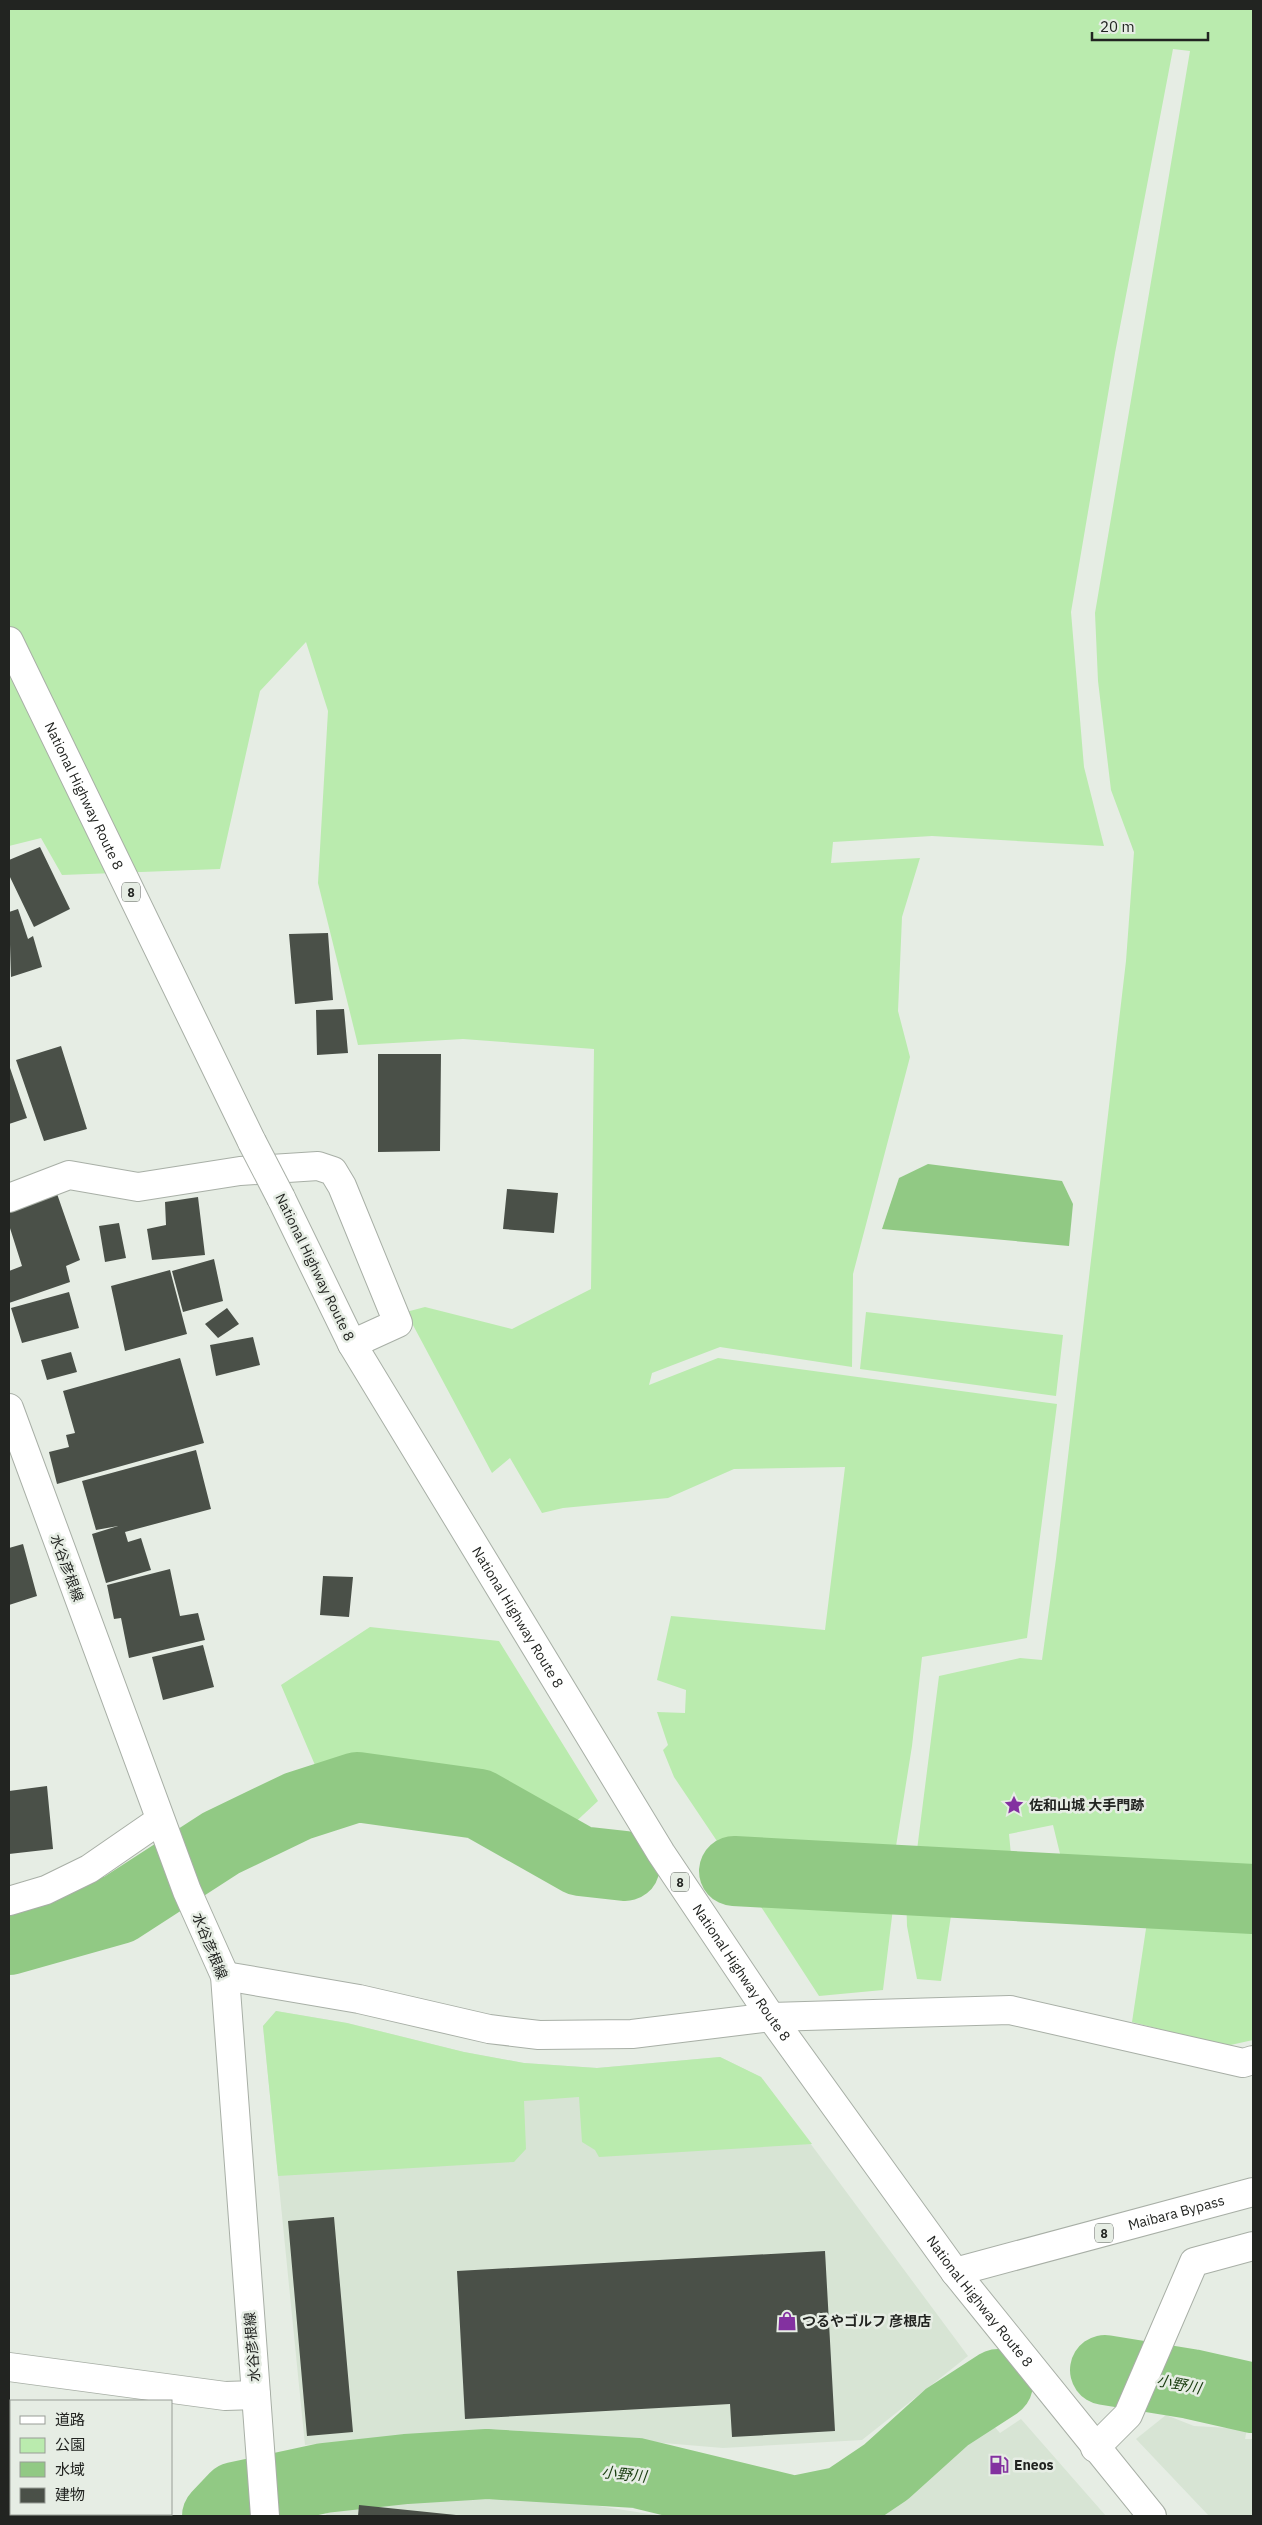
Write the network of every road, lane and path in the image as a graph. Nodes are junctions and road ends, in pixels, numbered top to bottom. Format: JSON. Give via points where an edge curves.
{"nodes":[{"id":1,"x":9,"y":642,"type":"edge"},
{"id":2,"x":9,"y":1198,"type":"edge"},
{"id":3,"x":352,"y":1344,"type":"junction"},
{"id":4,"x":9,"y":1408,"type":"edge"},
{"id":5,"x":160,"y":1820,"type":"junction"},
{"id":6,"x":9,"y":1901,"type":"edge"},
{"id":7,"x":225,"y":1976,"type":"junction"},
{"id":8,"x":771,"y":2017,"type":"junction"},
{"id":9,"x":1253,"y":2060,"type":"edge"},
{"id":10,"x":1253,"y":2192,"type":"edge"},
{"id":11,"x":1253,"y":2246,"type":"edge"},
{"id":12,"x":955,"y":2272,"type":"junction"},
{"id":13,"x":9,"y":2367,"type":"edge"},
{"id":14,"x":256,"y":2395,"type":"junction"},
{"id":15,"x":1095,"y":2448,"type":"junction"},
{"id":16,"x":265,"y":2513,"type":"edge"},
{"id":17,"x":1152,"y":2516,"type":"edge"}],
"edges":[{"from":1,"to":3,"type":"main road","name":"National Highway Route 8","number":"8","bridge":true},
{"from":2,"to":3,"type":"main road","via":[[70,1175],[138,1187],[240,1171],[318,1166],[333,1171],[398,1322]]},
{"from":3,"to":8,"type":"main road","name":"National Highway Route 8","number":"8","via":[[661,1853]]},
{"from":4,"to":5,"type":"main road","name":"水谷彦根線"},
{"from":5,"to":6,"type":"main road","via":[[89,1869],[46,1890]]},
{"from":5,"to":7,"type":"main road","name":"水谷彦根線","via":[[186,1891]]},
{"from":7,"to":8,"type":"main road","via":[[358,1999],[488,2030],[539,2035],[632,2034]]},
{"from":7,"to":14,"type":"main road","name":"水谷彦根線"},
{"from":8,"to":9,"type":"main road","via":[[1010,2010],[1243,2063]]},
{"from":8,"to":12,"type":"main road","name":"National Highway Route 8","number":"8"},
{"from":10,"to":12,"type":"main road","name":"Maibara Bypass","number":"8"},
{"from":11,"to":15,"type":"main road","via":[[1194,2262],[1128,2414]]},
{"from":12,"to":15,"type":"main road","name":"National Highway Route 8","number":"8"},
{"from":13,"to":14,"type":"main road","via":[[225,2396]]},
{"from":14,"to":16,"type":"main road","name":"水谷彦根線"},
{"from":15,"to":17,"type":"main road","name":"National Highway Route 8","number":"8"}]}
